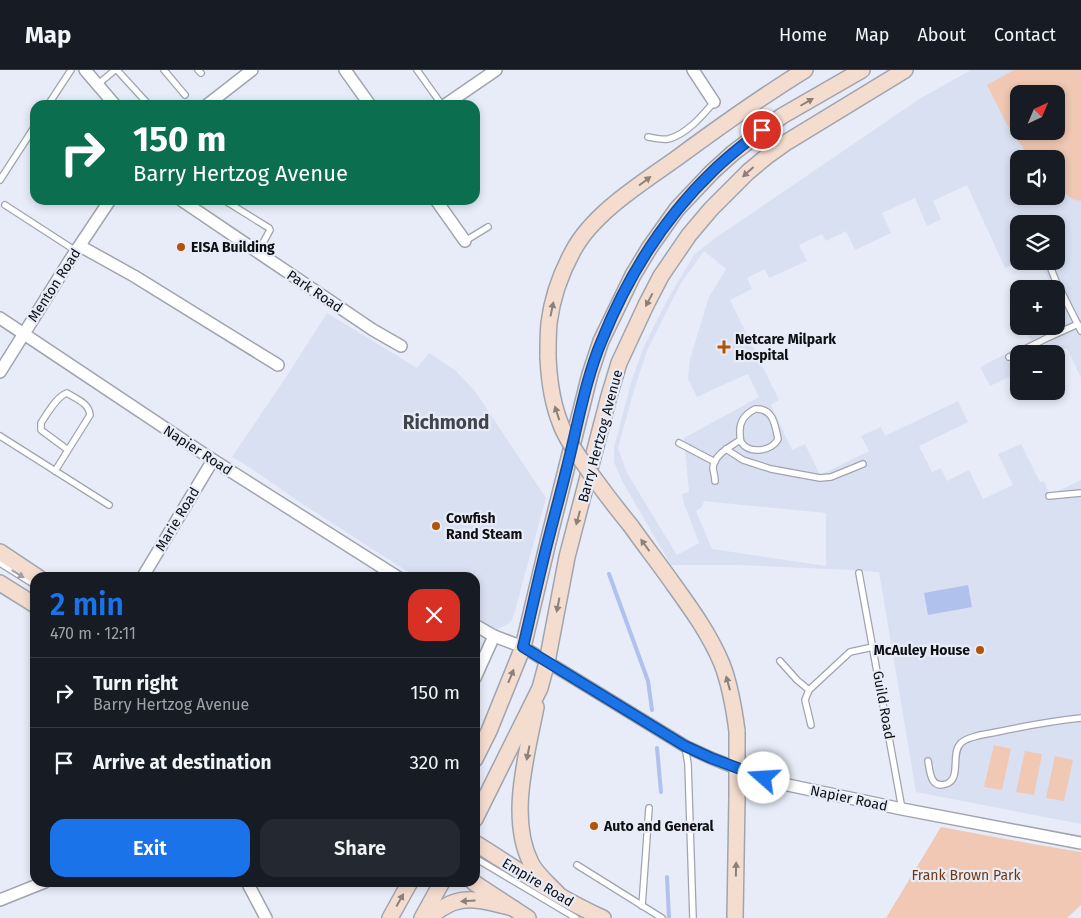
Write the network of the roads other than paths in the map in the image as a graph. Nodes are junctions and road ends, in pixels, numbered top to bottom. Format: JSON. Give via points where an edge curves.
{"nodes":[{"id":1,"x":71,"y":70,"type":"edge"},
{"id":2,"x":85,"y":70,"type":"edge"},
{"id":3,"x":116,"y":70,"type":"edge"},
{"id":4,"x":128,"y":70,"type":"edge"},
{"id":5,"x":164,"y":70,"type":"edge"},
{"id":6,"x":252,"y":70,"type":"edge"},
{"id":7,"x":345,"y":70,"type":"edge"},
{"id":8,"x":417,"y":70,"type":"edge"},
{"id":9,"x":496,"y":70,"type":"edge"},
{"id":10,"x":693,"y":70,"type":"edge"},
{"id":11,"x":805,"y":70,"type":"edge"},
{"id":12,"x":862,"y":70,"type":"edge"},
{"id":13,"x":905,"y":70,"type":"edge"},
{"id":14,"x":122,"y":75,"type":"junction"},
{"id":15,"x":98,"y":85,"type":"junction"},
{"id":16,"x":185,"y":95,"type":"dead end"},
{"id":17,"x":51,"y":100,"type":"edge"},
{"id":18,"x":111,"y":100,"type":"edge"},
{"id":19,"x":145,"y":100,"type":"edge"},
{"id":20,"x":213,"y":100,"type":"edge"},
{"id":21,"x":366,"y":100,"type":"edge"},
{"id":22,"x":440,"y":100,"type":"edge"},
{"id":23,"x":451,"y":100,"type":"edge"},
{"id":24,"x":714,"y":102,"type":"joint"},
{"id":25,"x":30,"y":134,"type":"edge"},
{"id":26,"x":648,"y":136,"type":"dead end"},
{"id":27,"x":0,"y":180,"type":"edge"},
{"id":28,"x":5,"y":205,"type":"dead end"},
{"id":29,"x":107,"y":205,"type":"edge"},
{"id":30,"x":188,"y":205,"type":"edge"},
{"id":31,"x":232,"y":205,"type":"edge"},
{"id":32,"x":440,"y":205,"type":"edge"},
{"id":33,"x":488,"y":227,"type":"dead end"},
{"id":34,"x":465,"y":241,"type":"joint"},
{"id":35,"x":78,"y":248,"type":"junction"},
{"id":36,"x":258,"y":252,"type":"junction"},
{"id":37,"x":1052,"y":270,"type":"edge"},
{"id":38,"x":0,"y":318,"type":"edge"},
{"id":39,"x":1078,"y":324,"type":"junction"},
{"id":40,"x":1081,"y":331,"type":"edge"},
{"id":41,"x":24,"y":333,"type":"junction"},
{"id":42,"x":401,"y":346,"type":"dead end"},
{"id":43,"x":1009,"y":357,"type":"dead end"},
{"id":44,"x":278,"y":365,"type":"dead end"},
{"id":45,"x":0,"y":372,"type":"edge"},
{"id":46,"x":0,"y":436,"type":"edge"},
{"id":47,"x":740,"y":440,"type":"junction"},
{"id":48,"x":680,"y":443,"type":"dead end"},
{"id":49,"x":726,"y":449,"type":"junction"},
{"id":50,"x":68,"y":450,"type":"junction"},
{"id":51,"x":213,"y":460,"type":"junction"},
{"id":52,"x":715,"y":462,"type":"junction"},
{"id":53,"x":862,"y":464,"type":"dead end"},
{"id":54,"x":55,"y":471,"type":"junction"},
{"id":55,"x":715,"y":481,"type":"dead end"},
{"id":56,"x":1081,"y":493,"type":"edge"},
{"id":57,"x":1049,"y":496,"type":"dead end"},
{"id":58,"x":109,"y":505,"type":"dead end"},
{"id":59,"x":0,"y":552,"type":"edge"},
{"id":60,"x":0,"y":563,"type":"edge"},
{"id":61,"x":30,"y":572,"type":"edge"},
{"id":62,"x":145,"y":572,"type":"edge"},
{"id":63,"x":390,"y":572,"type":"edge"},
{"id":64,"x":859,"y":573,"type":"dead end"},
{"id":65,"x":30,"y":582,"type":"edge"},
{"id":66,"x":0,"y":583,"type":"edge"},
{"id":67,"x":30,"y":602,"type":"edge"},
{"id":68,"x":480,"y":628,"type":"edge"},
{"id":69,"x":494,"y":636,"type":"junction"},
{"id":70,"x":523,"y":647,"type":"junction"},
{"id":71,"x":873,"y":647,"type":"junction"},
{"id":72,"x":780,"y":661,"type":"dead end"},
{"id":73,"x":547,"y":662,"type":"junction"},
{"id":74,"x":480,"y":667,"type":"edge"},
{"id":75,"x":540,"y":688,"type":"junction"},
{"id":76,"x":809,"y":690,"type":"junction"},
{"id":77,"x":1081,"y":718,"type":"edge"},
{"id":78,"x":811,"y":724,"type":"dead end"},
{"id":79,"x":685,"y":746,"type":"junction"},
{"id":80,"x":480,"y":749,"type":"edge"},
{"id":81,"x":928,"y":761,"type":"dead end"},
{"id":82,"x":649,"y":808,"type":"dead end"},
{"id":83,"x":480,"y":809,"type":"edge"},
{"id":84,"x":902,"y":809,"type":"junction"},
{"id":85,"x":1081,"y":843,"type":"edge"},
{"id":86,"x":480,"y":846,"type":"edge"},
{"id":87,"x":480,"y":861,"type":"edge"},
{"id":88,"x":577,"y":865,"type":"dead end"},
{"id":89,"x":32,"y":887,"type":"edge"},
{"id":90,"x":250,"y":887,"type":"edge"},
{"id":91,"x":407,"y":887,"type":"edge"},
{"id":92,"x":439,"y":887,"type":"edge"},
{"id":93,"x":480,"y":887,"type":"edge"},
{"id":94,"x":559,"y":895,"type":"junction"},
{"id":95,"x":0,"y":900,"type":"edge"},
{"id":96,"x":642,"y":906,"type":"junction"},
{"id":97,"x":513,"y":908,"type":"junction"},
{"id":98,"x":266,"y":918,"type":"edge"},
{"id":99,"x":390,"y":918,"type":"edge"},
{"id":100,"x":422,"y":918,"type":"edge"},
{"id":101,"x":428,"y":918,"type":"edge"},
{"id":102,"x":528,"y":918,"type":"edge"},
{"id":103,"x":576,"y":918,"type":"edge"},
{"id":104,"x":603,"y":918,"type":"edge"},
{"id":105,"x":662,"y":918,"type":"edge"},
{"id":106,"x":693,"y":918,"type":"edge"},
{"id":107,"x":734,"y":918,"type":"edge"}],
"edges":[{"from":1,"to":17,"type":"lane"},
{"from":2,"to":15,"type":"street"},
{"from":3,"to":14,"type":"lane"},
{"from":3,"to":15,"type":"lane"},
{"from":4,"to":14,"type":"lane"},
{"from":5,"to":16,"type":"lane"},
{"from":6,"to":20,"type":"street"},
{"from":7,"to":21,"type":"street"},
{"from":8,"to":22,"type":"lane"},
{"from":9,"to":23,"type":"street"},
{"from":10,"to":24,"type":"street"},
{"from":107,"to":11,"type":"main road","one_way":true,"bridge":true,"via":[[737,731],[728,682],[712,641],[571,445],[561,425],[550,384],[549,322],[554,297],[574,249],[602,215],[710,134]]},
{"from":70,"to":12,"type":"main road","name":"Barry Hertzog Avenue","one_way":true,"via":[[590,374],[601,341],[633,275],[678,209],[733,153],[782,116]]},
{"from":13,"to":73,"type":"main road","name":"Barry Hertzog Avenue","one_way":true,"via":[[787,142],[748,172],[711,209],[662,276],[619,363],[609,396],[567,558]]},
{"from":14,"to":19,"type":"lane"},
{"from":15,"to":18,"type":"street"},
{"from":24,"to":26,"type":"lane","via":[[695,123],[679,134],[666,139]]},
{"from":25,"to":27,"type":"lane"},
{"from":28,"to":35,"type":"lane"},
{"from":29,"to":35,"type":"street","name":"Menton Road"},
{"from":30,"to":36,"type":"street","name":"Park Road"},
{"from":31,"to":36,"type":"lane","via":[[270,230]]},
{"from":32,"to":34,"type":"street"},
{"from":33,"to":34,"type":"lane"},
{"from":35,"to":41,"type":"street","name":"Menton Road"},
{"from":35,"to":44,"type":"street","via":[[134,276]]},
{"from":36,"to":42,"type":"street","name":"Park Road"},
{"from":37,"to":39,"type":"lane"},
{"from":38,"to":41,"type":"street","name":"Napier Road"},
{"from":39,"to":40,"type":"lane"},
{"from":39,"to":43,"type":"lane"},
{"from":41,"to":45,"type":"street","name":"Menton Road"},
{"from":41,"to":51,"type":"street","name":"Napier Road"},
{"from":46,"to":54,"type":"lane"},
{"from":47,"to":47,"type":"lane","via":[[739,427],[748,412],[762,409],[768,413],[776,430],[776,444],[756,450]]},
{"from":47,"to":49,"type":"lane"},
{"from":48,"to":52,"type":"lane"},
{"from":49,"to":52,"type":"lane"},
{"from":49,"to":53,"type":"lane","via":[[743,460],[771,469],[820,478],[831,477]]},
{"from":50,"to":50,"type":"lane","via":[[40,427],[59,398],[67,393],[90,410]]},
{"from":50,"to":54,"type":"lane"},
{"from":51,"to":62,"type":"street","name":"Marie Road"},
{"from":51,"to":63,"type":"street","name":"Napier Road"},
{"from":52,"to":55,"type":"lane"},
{"from":54,"to":58,"type":"lane"},
{"from":56,"to":57,"type":"lane"},
{"from":59,"to":61,"type":"main road"},
{"from":60,"to":65,"type":"lane","one_way":true},
{"from":64,"to":71,"type":"lane","name":"Guild Road"},
{"from":66,"to":67,"type":"main road"},
{"from":68,"to":69,"type":"street","name":"Napier Road"},
{"from":69,"to":70,"type":"street","name":"Napier Road"},
{"from":69,"to":74,"type":"street"},
{"from":70,"to":73,"type":"street","name":"Napier Road"},
{"from":80,"to":70,"type":"main road","name":"Barry Hertzog Avenue","one_way":true},
{"from":71,"to":76,"type":"lane","via":[[850,652]]},
{"from":71,"to":84,"type":"lane","name":"Guild Road"},
{"from":72,"to":76,"type":"lane"},
{"from":73,"to":75,"type":"main road","name":"Barry Hertzog Avenue"},
{"from":73,"to":79,"type":"street","name":"Napier Road"},
{"from":75,"to":83,"type":"main road","name":"Barry Hertzog Avenue"},
{"from":75,"to":94,"type":"main road","one_way":true,"via":[[523,780],[520,825],[531,864]]},
{"from":76,"to":78,"type":"lane","via":[[805,700]]},
{"from":77,"to":81,"type":"lane","via":[[982,735],[962,742],[957,747],[952,780],[944,785],[932,780]]},
{"from":79,"to":84,"type":"street","name":"Napier Road","via":[[782,784]]},
{"from":79,"to":106,"type":"lane"},
{"from":82,"to":96,"type":"lane"},
{"from":84,"to":85,"type":"street","name":"Napier Road"},
{"from":86,"to":94,"type":"main road","name":"Empire Road"},
{"from":87,"to":103,"type":"lane"},
{"from":88,"to":96,"type":"lane"},
{"from":89,"to":95,"type":"street"},
{"from":90,"to":98,"type":"street"},
{"from":99,"to":91,"type":"main road","one_way":true},
{"from":92,"to":100,"type":"main road"},
{"from":93,"to":97,"type":"main road"},
{"from":94,"to":104,"type":"main road","name":"Empire Road"},
{"from":96,"to":105,"type":"lane"},
{"from":97,"to":101,"type":"main road","one_way":true,"via":[[465,900],[454,902]]},
{"from":97,"to":102,"type":"main road"}]}
